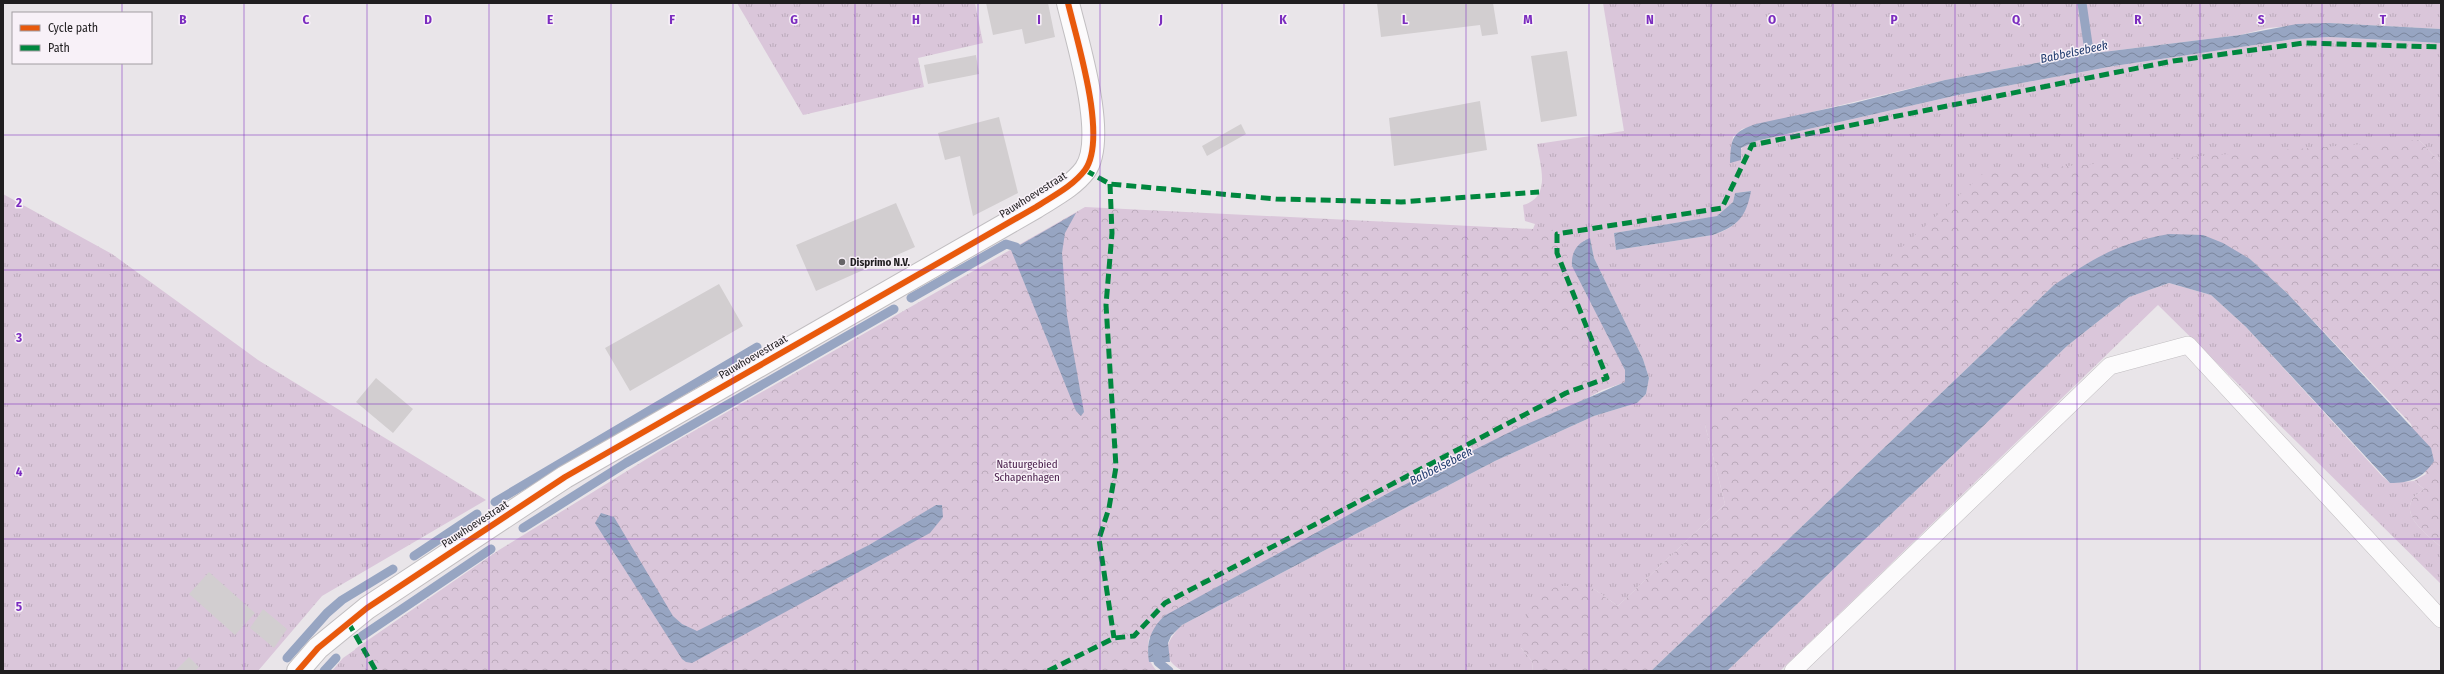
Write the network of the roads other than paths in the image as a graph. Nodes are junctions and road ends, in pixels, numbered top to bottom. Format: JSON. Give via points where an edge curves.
{"nodes":[{"id":1,"x":1068,"y":3,"type":"edge"},
{"id":2,"x":2441,"y":618,"type":"edge"},
{"id":3,"x":298,"y":671,"type":"edge"},
{"id":4,"x":1793,"y":671,"type":"edge"}],
"edges":[{"from":1,"to":3,"type":"street","name":"Pauwhoevestraat","via":[[1094,132],[1092,154],[1085,170],[1072,184],[565,477],[367,608],[318,648]]},
{"from":2,"to":4,"type":"lane","via":[[2188,345],[2110,366]]}]}
